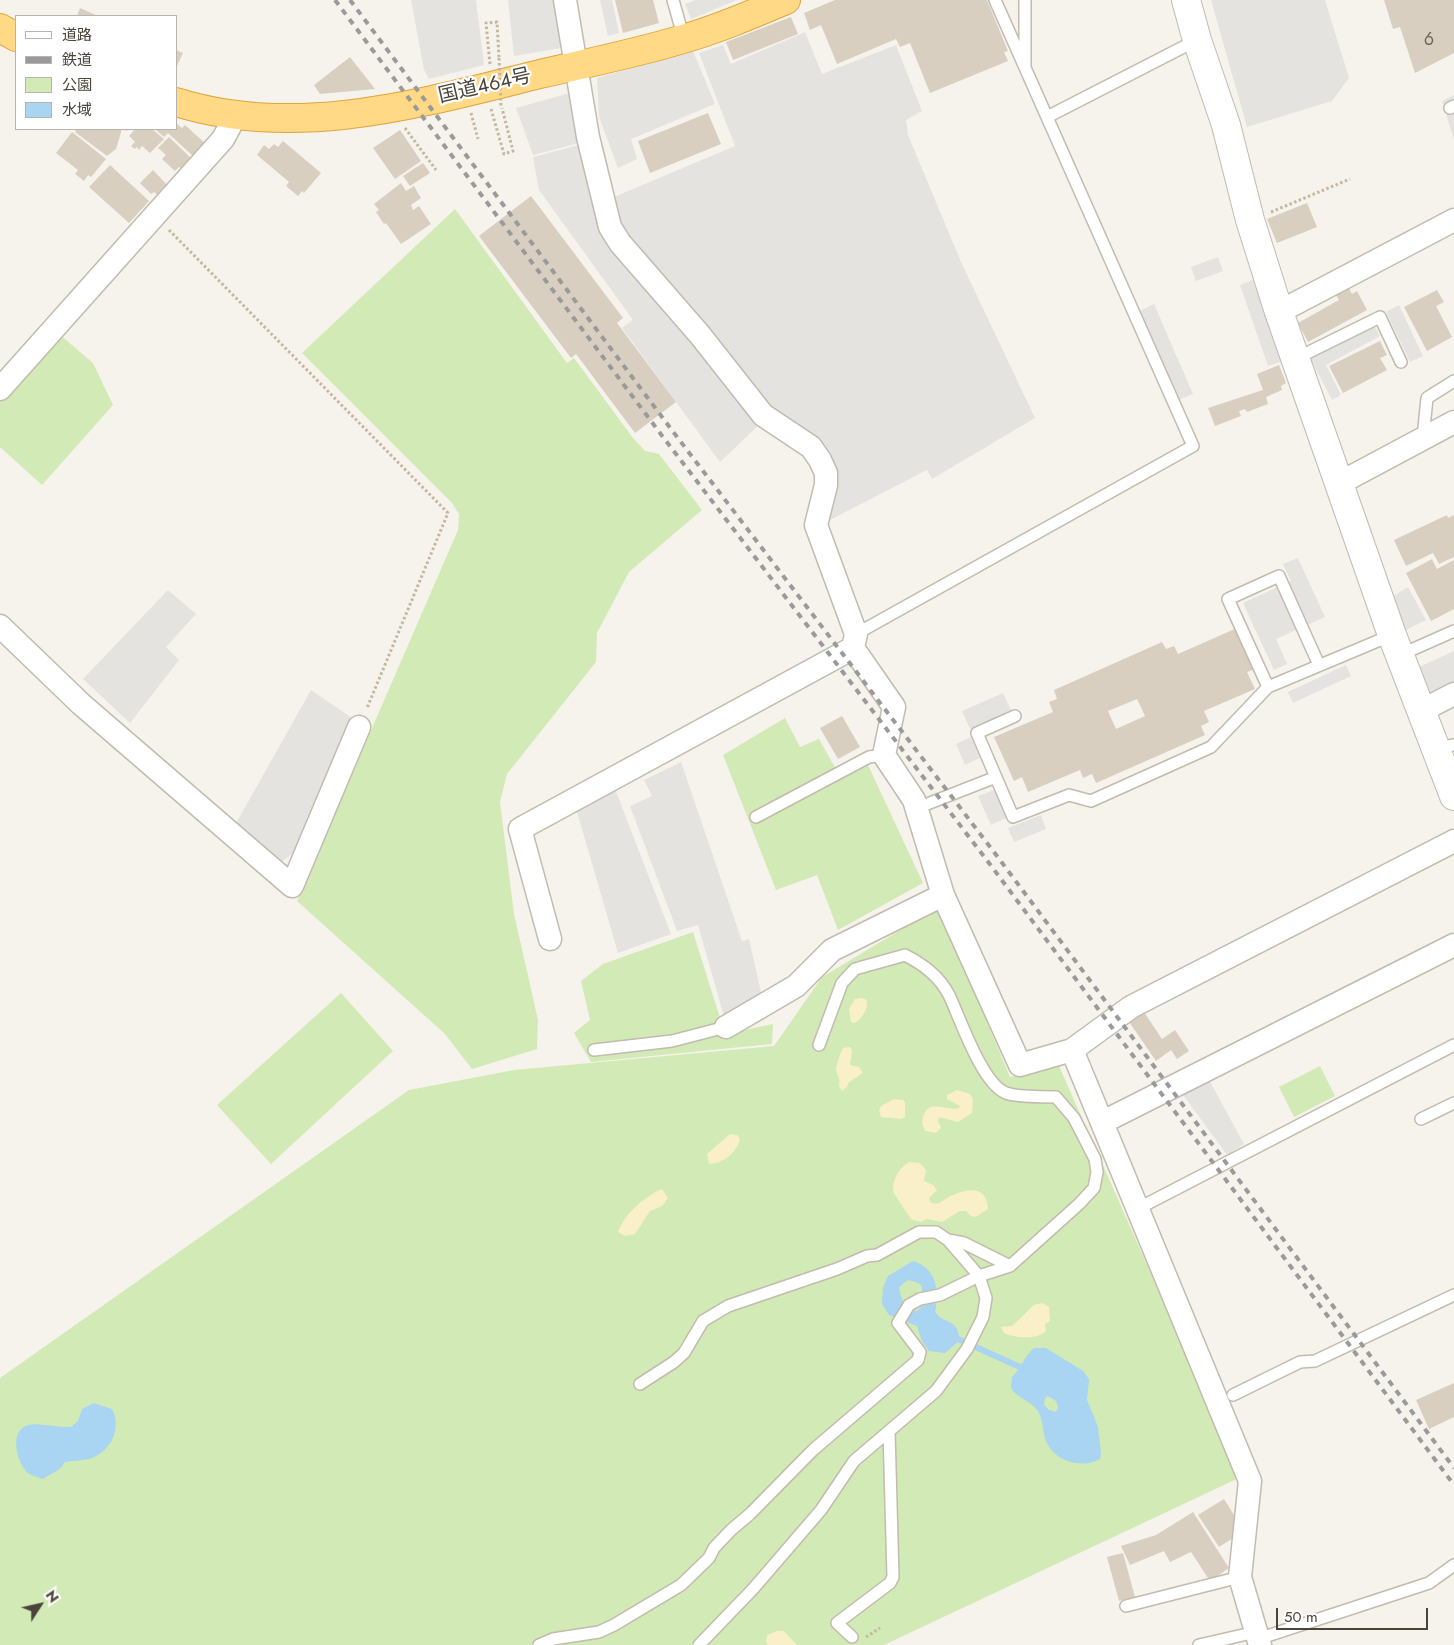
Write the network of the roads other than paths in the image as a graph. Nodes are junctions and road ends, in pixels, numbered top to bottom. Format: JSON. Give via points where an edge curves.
{"nodes":[{"id":1,"x":565,"y":0,"type":"edge"},
{"id":2,"x":673,"y":0,"type":"edge"},
{"id":3,"x":996,"y":0,"type":"edge"},
{"id":4,"x":1025,"y":0,"type":"edge"},
{"id":5,"x":1186,"y":0,"type":"edge"},
{"id":6,"x":770,"y":3,"type":"edge"},
{"id":7,"x":0,"y":28,"type":"edge"},
{"id":8,"x":15,"y":36,"type":"edge"},
{"id":9,"x":684,"y":39,"type":"junction"},
{"id":10,"x":1197,"y":40,"type":"junction"},
{"id":11,"x":577,"y":66,"type":"junction"},
{"id":12,"x":1025,"y":70,"type":"junction"},
{"id":13,"x":178,"y":102,"type":"edge"},
{"id":14,"x":236,"y":115,"type":"junction"},
{"id":15,"x":1049,"y":116,"type":"junction"},
{"id":16,"x":1454,"y":220,"type":"edge"},
{"id":17,"x":1280,"y":312,"type":"junction"},
{"id":18,"x":1295,"y":359,"type":"junction"},
{"id":19,"x":1401,"y":362,"type":"dead end"},
{"id":20,"x":1454,"y":380,"type":"edge"},
{"id":21,"x":0,"y":389,"type":"edge"},
{"id":22,"x":1454,"y":422,"type":"edge"},
{"id":23,"x":1423,"y":438,"type":"junction"},
{"id":24,"x":1338,"y":484,"type":"junction"},
{"id":25,"x":0,"y":626,"type":"edge"},
{"id":26,"x":1454,"y":630,"type":"edge"},
{"id":27,"x":855,"y":641,"type":"junction"},
{"id":28,"x":1396,"y":645,"type":"junction"},
{"id":29,"x":1319,"y":665,"type":"junction"},
{"id":30,"x":1268,"y":687,"type":"junction"},
{"id":31,"x":1454,"y":694,"type":"edge"},
{"id":32,"x":1421,"y":711,"type":"junction"},
{"id":33,"x":1015,"y":716,"type":"dead end"},
{"id":34,"x":359,"y":727,"type":"road end"},
{"id":35,"x":1444,"y":746,"type":"edge"},
{"id":36,"x":884,"y":755,"type":"junction"},
{"id":37,"x":996,"y":777,"type":"junction"},
{"id":38,"x":1454,"y":796,"type":"edge"},
{"id":39,"x":917,"y":808,"type":"junction"},
{"id":40,"x":756,"y":817,"type":"dead end"},
{"id":41,"x":1454,"y":841,"type":"edge"},
{"id":42,"x":943,"y":896,"type":"junction"},
{"id":43,"x":550,"y":939,"type":"dead end"},
{"id":44,"x":1454,"y":945,"type":"edge"},
{"id":45,"x":726,"y":1027,"type":"joint"},
{"id":46,"x":819,"y":1045,"type":"dead end"},
{"id":47,"x":1454,"y":1045,"type":"edge"},
{"id":48,"x":594,"y":1050,"type":"dead end"},
{"id":49,"x":1072,"y":1050,"type":"junction"},
{"id":50,"x":1454,"y":1103,"type":"edge"},
{"id":51,"x":1422,"y":1119,"type":"dead end"},
{"id":52,"x":1103,"y":1122,"type":"junction"},
{"id":53,"x":1139,"y":1208,"type":"junction"},
{"id":54,"x":948,"y":1240,"type":"junction"},
{"id":55,"x":1010,"y":1266,"type":"junction"},
{"id":56,"x":979,"y":1276,"type":"junction"},
{"id":57,"x":1454,"y":1295,"type":"edge"},
{"id":58,"x":640,"y":1384,"type":"dead end"},
{"id":59,"x":1233,"y":1395,"type":"dead end"},
{"id":60,"x":889,"y":1431,"type":"junction"},
{"id":61,"x":1454,"y":1565,"type":"edge"},
{"id":62,"x":1240,"y":1577,"type":"junction"},
{"id":63,"x":1126,"y":1606,"type":"dead end"},
{"id":64,"x":852,"y":1637,"type":"dead end"},
{"id":65,"x":1258,"y":1639,"type":"edge"},
{"id":66,"x":539,"y":1645,"type":"edge"},
{"id":67,"x":700,"y":1645,"type":"edge"},
{"id":68,"x":1199,"y":1645,"type":"edge"}],
"edges":[{"from":1,"to":11,"type":"street"},
{"from":2,"to":9,"type":"lane"},
{"from":3,"to":12,"type":"lane"},
{"from":4,"to":12,"type":"lane"},
{"from":5,"to":10,"type":"street"},
{"from":6,"to":9,"type":"highway","name":"国道464号"},
{"from":7,"to":8,"type":"highway"},
{"from":9,"to":11,"type":"highway","name":"国道464号"},
{"from":10,"to":15,"type":"lane"},
{"from":10,"to":17,"type":"street","via":[[1226,124],[1250,220]]},
{"from":11,"to":14,"type":"highway","name":"国道464号","via":[[378,111],[316,118]]},
{"from":11,"to":27,"type":"street","via":[[588,137],[610,226],[620,243],[700,335],[763,415],[811,447],[820,460],[826,473],[826,486],[816,524]]},
{"from":12,"to":15,"type":"lane"},
{"from":13,"to":14,"type":"highway","name":"国道464号"},
{"from":14,"to":21,"type":"street","via":[[223,139]]},
{"from":15,"to":27,"type":"lane","via":[[1193,446]]},
{"from":16,"to":17,"type":"street"},
{"from":17,"to":18,"type":"street"},
{"from":18,"to":19,"type":"lane","via":[[1380,317]]},
{"from":18,"to":24,"type":"street"},
{"from":20,"to":23,"type":"lane","via":[[1427,398]]},
{"from":22,"to":23,"type":"street"},
{"from":23,"to":24,"type":"street"},
{"from":24,"to":28,"type":"street"},
{"from":25,"to":34,"type":"street","via":[[81,704],[292,886]]},
{"from":26,"to":28,"type":"lane"},
{"from":27,"to":36,"type":"street","via":[[894,707]]},
{"from":27,"to":43,"type":"street","via":[[520,829]]},
{"from":28,"to":29,"type":"lane"},
{"from":28,"to":32,"type":"street"},
{"from":29,"to":30,"type":"lane"},
{"from":29,"to":30,"type":"lane","via":[[1279,576],[1228,599]]},
{"from":30,"to":37,"type":"lane","via":[[1211,747],[1091,801],[1069,795],[1013,817]]},
{"from":31,"to":32,"type":"street"},
{"from":32,"to":35,"type":"street"},
{"from":33,"to":37,"type":"lane","via":[[977,733]]},
{"from":35,"to":38,"type":"street"},
{"from":36,"to":39,"type":"street"},
{"from":36,"to":40,"type":"lane","via":[[869,758]]},
{"from":37,"to":39,"type":"lane"},
{"from":39,"to":42,"type":"street"},
{"from":41,"to":49,"type":"street","via":[[1131,1007]]},
{"from":42,"to":45,"type":"street","via":[[832,950],[796,986]]},
{"from":42,"to":49,"type":"street","via":[[1020,1064]]},
{"from":44,"to":52,"type":"street"},
{"from":45,"to":48,"type":"lane","via":[[672,1041]]},
{"from":46,"to":55,"type":"lane","via":[[846,978],[856,969],[905,955],[926,966],[949,995],[964,1033],[995,1084],[1005,1092],[1056,1097],[1074,1118],[1095,1159],[1098,1172],[1094,1188]]},
{"from":47,"to":53,"type":"lane"},
{"from":49,"to":52,"type":"street"},
{"from":50,"to":51,"type":"lane"},
{"from":52,"to":53,"type":"street"},
{"from":53,"to":62,"type":"street","via":[[1250,1481]]},
{"from":54,"to":55,"type":"lane","via":[[964,1243]]},
{"from":54,"to":56,"type":"lane"},
{"from":54,"to":58,"type":"lane","via":[[936,1232],[919,1232],[877,1255],[728,1306],[704,1321],[684,1353],[674,1362]]},
{"from":55,"to":56,"type":"lane"},
{"from":56,"to":60,"type":"lane","via":[[986,1298],[984,1316],[969,1345],[936,1391]]},
{"from":56,"to":66,"type":"lane","via":[[909,1306],[898,1323],[920,1352],[918,1360],[812,1450],[681,1585],[599,1632],[554,1639]]},
{"from":57,"to":59,"type":"lane","via":[[1315,1361],[1300,1362]]},
{"from":60,"to":64,"type":"lane","via":[[893,1577],[890,1584],[837,1623]]},
{"from":60,"to":67,"type":"lane","via":[[854,1461],[821,1510],[753,1590]]},
{"from":61,"to":65,"type":"lane","via":[[1429,1583]]},
{"from":62,"to":63,"type":"lane"},
{"from":62,"to":65,"type":"street"},
{"from":65,"to":68,"type":"lane"}]}
